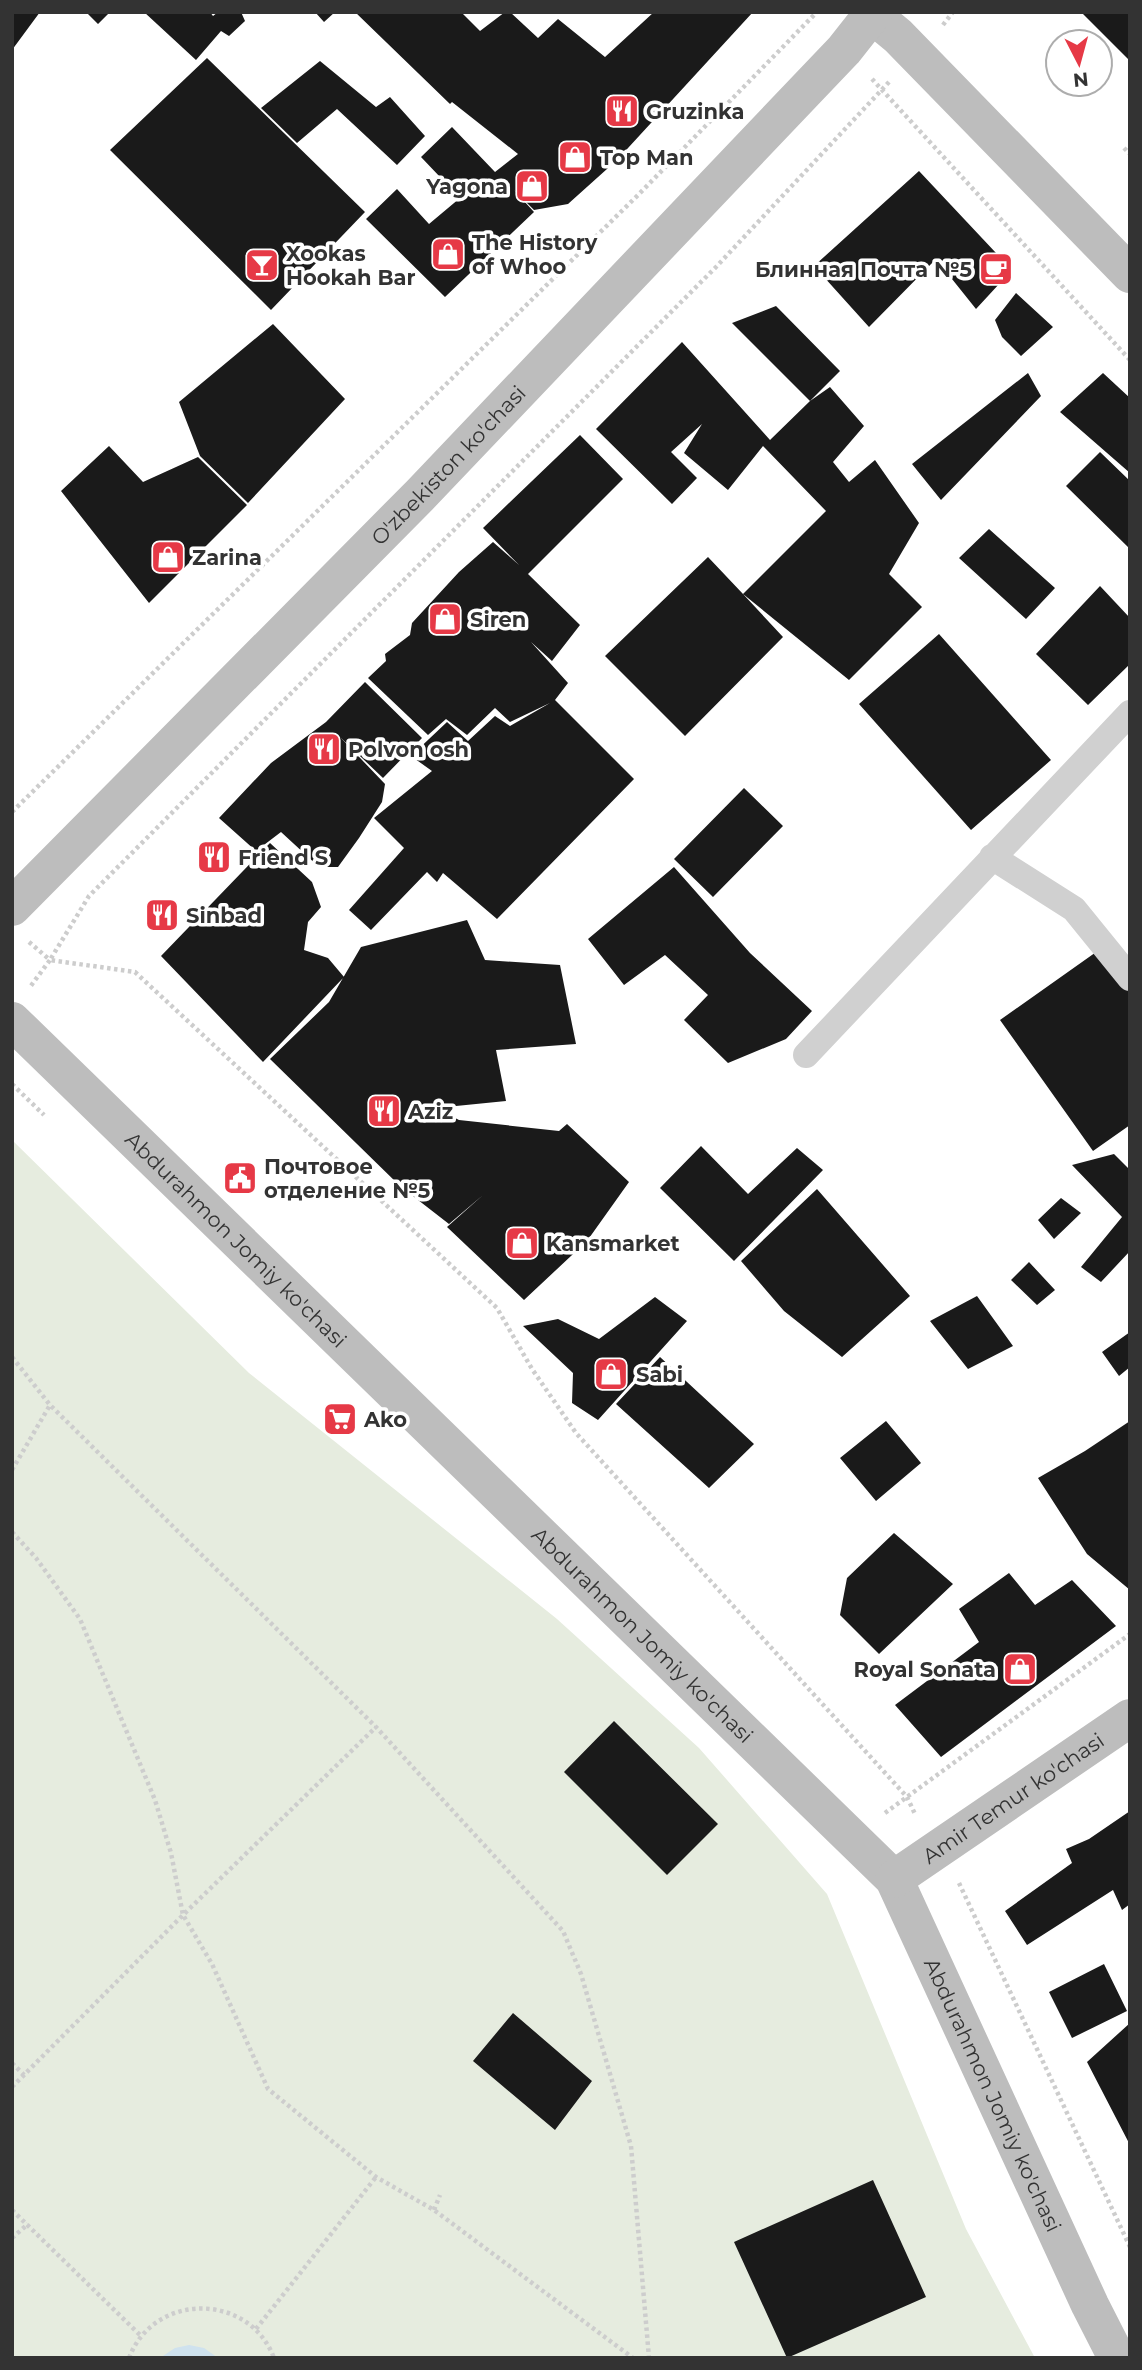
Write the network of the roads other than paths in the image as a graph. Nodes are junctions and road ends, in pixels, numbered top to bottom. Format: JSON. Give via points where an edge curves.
{"nodes":[{"id":1,"x":872,"y":13,"type":"edge"},
{"id":2,"x":1130,"y":274,"type":"edge"},
{"id":3,"x":1130,"y":713,"type":"edge"},
{"id":4,"x":992,"y":857,"type":"junction"},
{"id":5,"x":17,"y":921,"type":"edge"},
{"id":6,"x":1130,"y":978,"type":"edge"},
{"id":7,"x":20,"y":1006,"type":"edge"},
{"id":8,"x":806,"y":1055,"type":"dead end"},
{"id":9,"x":1130,"y":1718,"type":"edge"},
{"id":10,"x":894,"y":1879,"type":"junction"},
{"id":11,"x":1117,"y":2358,"type":"edge"}],
"edges":[{"from":1,"to":2,"type":"main road"},
{"from":1,"to":5,"type":"main road","name":"O'zbekiston ko'chasi","via":[[844,50]]},
{"from":3,"to":4,"type":"lane"},
{"from":4,"to":6,"type":"lane","via":[[1074,909]]},
{"from":4,"to":8,"type":"lane"},
{"from":7,"to":10,"type":"main road","name":"Abdurahmon Jomiy ko'chasi"},
{"from":9,"to":10,"type":"main road","name":"Amir Temur ko'chasi"},
{"from":10,"to":11,"type":"main road","name":"Abdurahmon Jomiy ko'chasi"}]}
